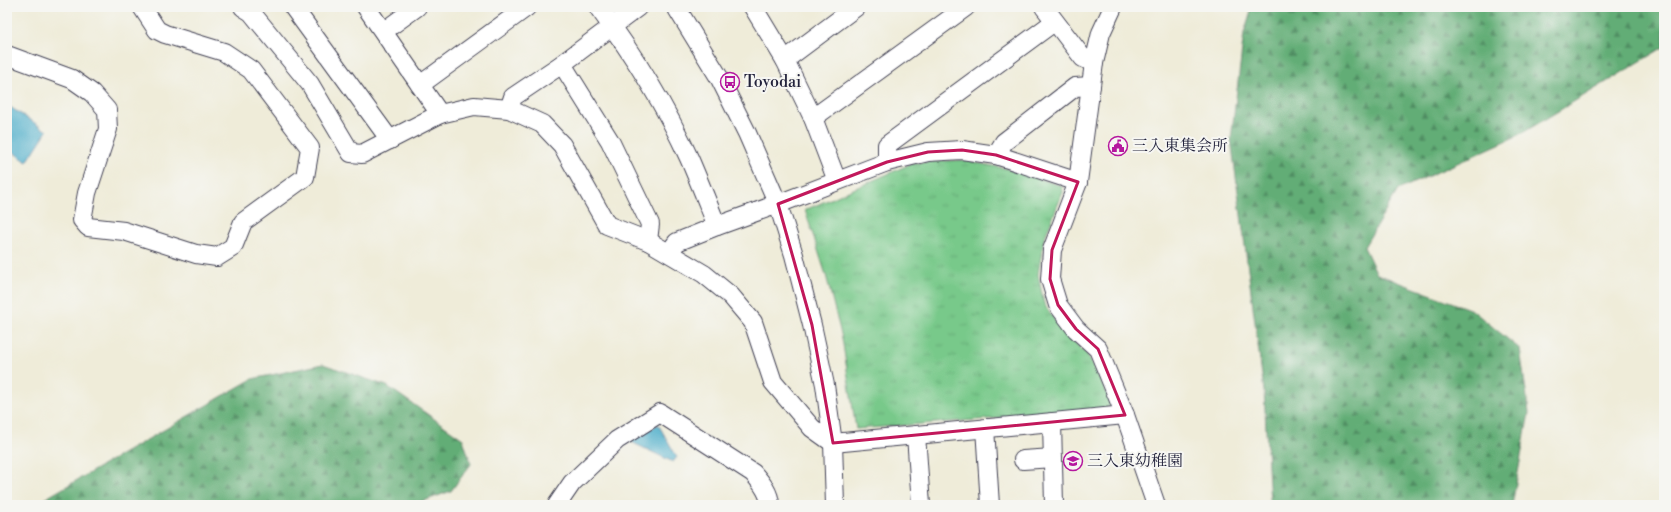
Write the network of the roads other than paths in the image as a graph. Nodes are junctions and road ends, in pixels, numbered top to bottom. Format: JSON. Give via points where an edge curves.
{"nodes":[{"id":1,"x":142,"y":7,"type":"edge"},
{"id":2,"x":243,"y":7,"type":"edge"},
{"id":3,"x":293,"y":7,"type":"edge"},
{"id":4,"x":366,"y":7,"type":"edge"},
{"id":5,"x":417,"y":7,"type":"edge"},
{"id":6,"x":527,"y":7,"type":"edge"},
{"id":7,"x":598,"y":7,"type":"edge"},
{"id":8,"x":638,"y":7,"type":"edge"},
{"id":9,"x":676,"y":7,"type":"edge"},
{"id":10,"x":754,"y":7,"type":"edge"},
{"id":11,"x":856,"y":7,"type":"edge"},
{"id":12,"x":966,"y":7,"type":"edge"},
{"id":13,"x":1044,"y":7,"type":"edge"},
{"id":14,"x":1113,"y":7,"type":"edge"},
{"id":15,"x":1054,"y":22,"type":"junction"},
{"id":16,"x":612,"y":26,"type":"junction"},
{"id":17,"x":384,"y":32,"type":"junction"},
{"id":18,"x":7,"y":55,"type":"edge"},
{"id":19,"x":785,"y":60,"type":"junction"},
{"id":20,"x":1094,"y":63,"type":"junction"},
{"id":21,"x":562,"y":64,"type":"junction"},
{"id":22,"x":420,"y":85,"type":"junction"},
{"id":23,"x":1091,"y":86,"type":"junction"},
{"id":24,"x":508,"y":109,"type":"junction"},
{"id":25,"x":440,"y":114,"type":"junction"},
{"id":26,"x":813,"y":118,"type":"junction"},
{"id":27,"x":390,"y":140,"type":"junction"},
{"id":28,"x":996,"y":155,"type":"junction"},
{"id":29,"x":887,"y":162,"type":"junction"},
{"id":30,"x":837,"y":181,"type":"junction"},
{"id":31,"x":1078,"y":182,"type":"junction"},
{"id":32,"x":778,"y":204,"type":"junction"},
{"id":33,"x":717,"y":226,"type":"junction"},
{"id":34,"x":648,"y":241,"type":"junction"},
{"id":35,"x":669,"y":253,"type":"junction"},
{"id":36,"x":1125,"y":415,"type":"junction"},
{"id":37,"x":1052,"y":422,"type":"junction"},
{"id":38,"x":985,"y":428,"type":"junction"},
{"id":39,"x":916,"y":435,"type":"junction"},
{"id":40,"x":833,"y":443,"type":"junction"},
{"id":41,"x":1053,"y":458,"type":"junction"},
{"id":42,"x":1023,"y":460,"type":"dead end"},
{"id":43,"x":1151,"y":504,"type":"edge"},
{"id":44,"x":557,"y":505,"type":"edge"},
{"id":45,"x":770,"y":505,"type":"edge"},
{"id":46,"x":836,"y":505,"type":"edge"},
{"id":47,"x":921,"y":505,"type":"edge"},
{"id":48,"x":990,"y":505,"type":"edge"},
{"id":49,"x":1054,"y":505,"type":"edge"}],
"edges":[{"from":1,"to":18,"type":"street","via":[[157,30],[224,52],[251,70],[310,148],[305,177],[244,222],[233,247],[217,257],[196,254],[124,231],[88,228],[82,220],[87,193],[108,129],[107,110],[92,93],[72,79]]},
{"from":2,"to":27,"type":"street","via":[[251,12],[310,84],[351,153],[362,154]]},
{"from":3,"to":27,"type":"street"},
{"from":4,"to":17,"type":"street"},
{"from":5,"to":17,"type":"street"},
{"from":6,"to":22,"type":"street"},
{"from":7,"to":16,"type":"street"},
{"from":8,"to":16,"type":"street"},
{"from":9,"to":32,"type":"street","via":[[720,79]]},
{"from":10,"to":19,"type":"street"},
{"from":11,"to":19,"type":"street"},
{"from":12,"to":26,"type":"street"},
{"from":13,"to":15,"type":"street"},
{"from":14,"to":20,"type":"street","via":[[1101,33]]},
{"from":15,"to":20,"type":"street","via":[[1083,58]]},
{"from":15,"to":29,"type":"street","via":[[887,145]]},
{"from":16,"to":21,"type":"street"},
{"from":16,"to":33,"type":"street","via":[[654,90],[689,157]]},
{"from":17,"to":22,"type":"street"},
{"from":19,"to":26,"type":"street"},
{"from":20,"to":23,"type":"street"},
{"from":21,"to":24,"type":"street","via":[[513,97]]},
{"from":21,"to":34,"type":"street","via":[[610,141],[650,224]]},
{"from":22,"to":25,"type":"street"},
{"from":23,"to":28,"type":"street","via":[[1075,87],[1004,142]]},
{"from":23,"to":31,"type":"street"},
{"from":24,"to":25,"type":"street","via":[[474,106]]},
{"from":24,"to":34,"type":"street","via":[[542,124],[562,145],[606,225]]},
{"from":25,"to":27,"type":"street"},
{"from":26,"to":30,"type":"street"},
{"from":28,"to":29,"type":"street","via":[[962,150],[935,152]]},
{"from":28,"to":31,"type":"street"},
{"from":29,"to":30,"type":"street"},
{"from":30,"to":32,"type":"street"},
{"from":31,"to":36,"type":"street","via":[[1052,250],[1050,279],[1058,305],[1076,330],[1098,349]]},
{"from":32,"to":33,"type":"street"},
{"from":32,"to":40,"type":"street","via":[[812,325],[825,385]]},
{"from":33,"to":35,"type":"street","via":[[677,242]]},
{"from":34,"to":35,"type":"street"},
{"from":35,"to":40,"type":"street","via":[[704,274],[731,296],[754,322],[773,382],[812,428]]},
{"from":36,"to":37,"type":"street"},
{"from":36,"to":43,"type":"street"},
{"from":37,"to":38,"type":"street"},
{"from":37,"to":41,"type":"street"},
{"from":38,"to":39,"type":"street"},
{"from":38,"to":48,"type":"street"},
{"from":39,"to":40,"type":"street"},
{"from":39,"to":47,"type":"street"},
{"from":40,"to":46,"type":"street"},
{"from":41,"to":42,"type":"street"},
{"from":41,"to":49,"type":"street"},
{"from":44,"to":45,"type":"street","via":[[572,484],[617,440],[660,413],[753,473],[762,484]]}]}
